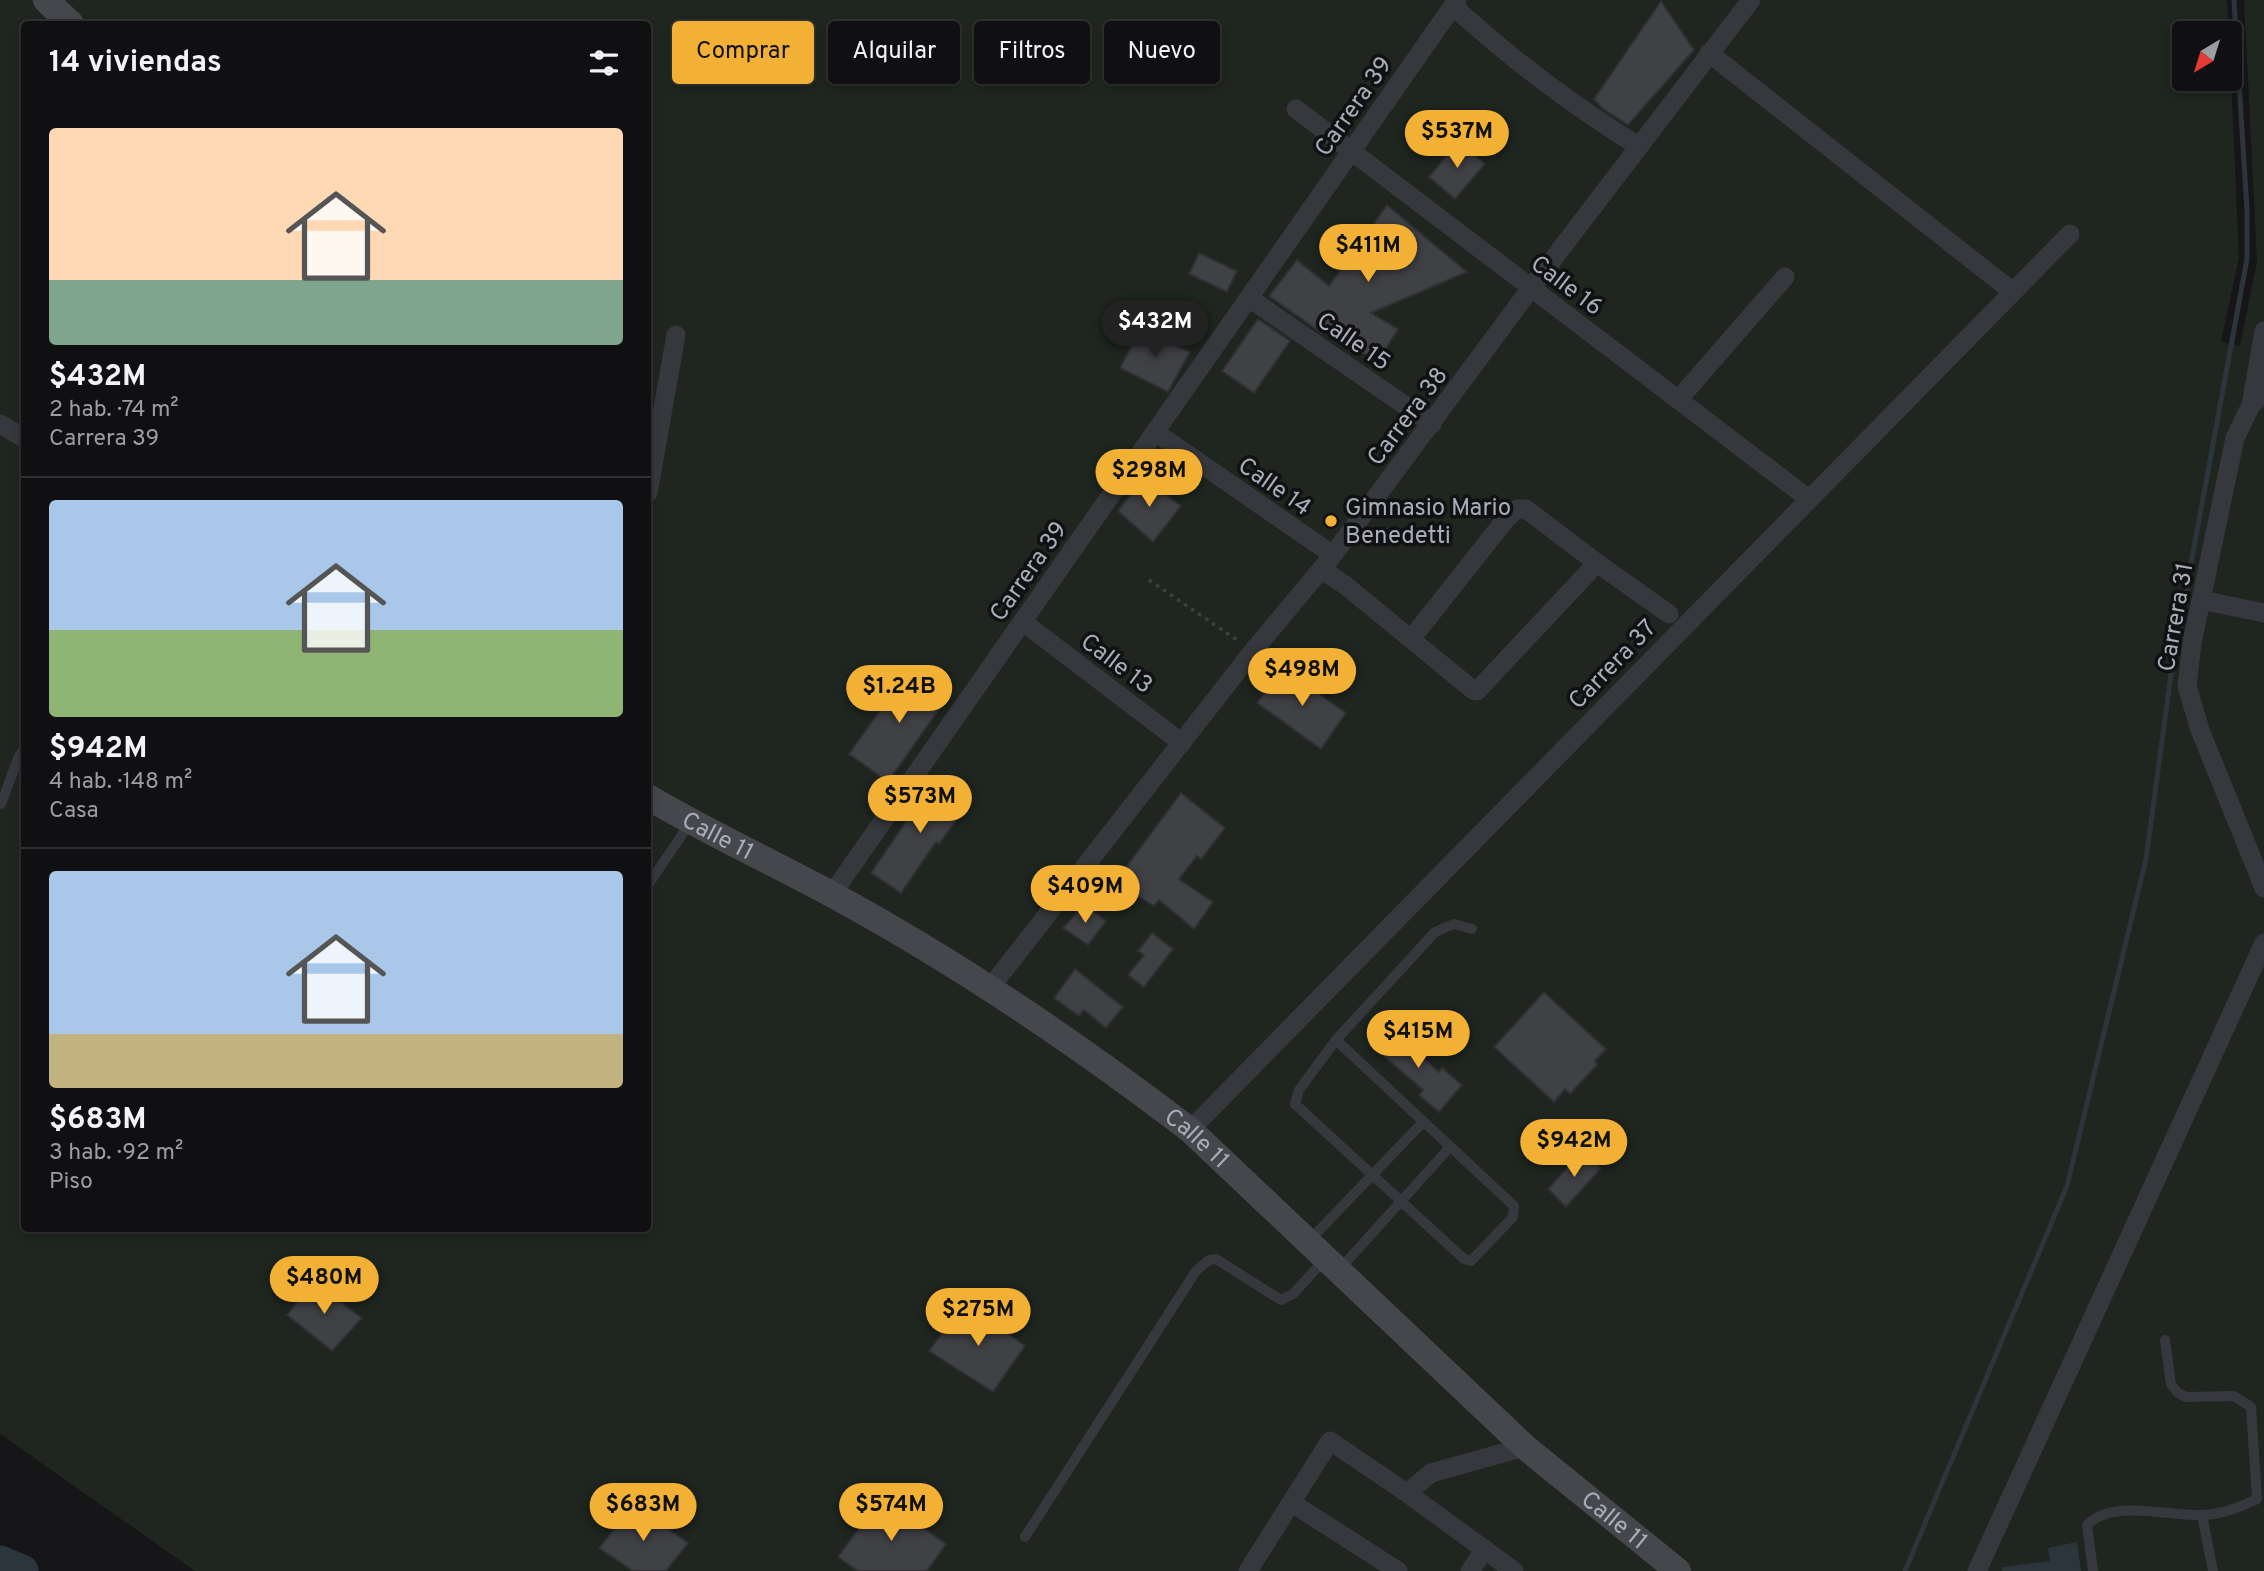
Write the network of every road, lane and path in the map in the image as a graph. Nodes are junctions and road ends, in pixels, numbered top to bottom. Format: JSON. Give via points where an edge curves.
{"nodes":[{"id":1,"x":46,"y":0,"type":"edge"},
{"id":2,"x":1751,"y":0,"type":"edge"},
{"id":3,"x":1455,"y":3,"type":"edge"},
{"id":4,"x":68,"y":21,"type":"edge"},
{"id":5,"x":1709,"y":53,"type":"junction"},
{"id":6,"x":1296,"y":109,"type":"dead end"},
{"id":7,"x":1638,"y":146,"type":"junction"},
{"id":8,"x":1351,"y":151,"type":"junction"},
{"id":9,"x":2070,"y":234,"type":"dead end"},
{"id":10,"x":1785,"y":277,"type":"dead end"},
{"id":11,"x":1531,"y":288,"type":"junction"},
{"id":12,"x":2013,"y":292,"type":"junction"},
{"id":13,"x":1249,"y":298,"type":"junction"},
{"id":14,"x":2264,"y":331,"type":"edge"},
{"id":15,"x":676,"y":335,"type":"dead end"},
{"id":16,"x":1678,"y":400,"type":"junction"},
{"id":17,"x":2258,"y":400,"type":"edge"},
{"id":18,"x":0,"y":424,"type":"edge"},
{"id":19,"x":1432,"y":424,"type":"junction"},
{"id":20,"x":1155,"y":432,"type":"junction"},
{"id":21,"x":21,"y":436,"type":"edge"},
{"id":22,"x":651,"y":477,"type":"edge"},
{"id":23,"x":1809,"y":499,"type":"junction"},
{"id":24,"x":1327,"y":562,"type":"junction"},
{"id":25,"x":1597,"y":563,"type":"junction"},
{"id":26,"x":1149,"y":580,"type":"dead end"},
{"id":27,"x":2201,"y":600,"type":"junction"},
{"id":28,"x":2264,"y":613,"type":"edge"},
{"id":29,"x":1669,"y":614,"type":"dead end"},
{"id":30,"x":1023,"y":622,"type":"junction"},
{"id":31,"x":1411,"y":639,"type":"junction"},
{"id":32,"x":1253,"y":651,"type":"junction"},
{"id":33,"x":1182,"y":743,"type":"junction"},
{"id":34,"x":21,"y":753,"type":"edge"},
{"id":35,"x":651,"y":799,"type":"edge"},
{"id":36,"x":1,"y":804,"type":"edge"},
{"id":37,"x":691,"y":822,"type":"junction"},
{"id":38,"x":651,"y":881,"type":"edge"},
{"id":39,"x":2262,"y":881,"type":"edge"},
{"id":40,"x":832,"y":894,"type":"junction"},
{"id":41,"x":1472,"y":929,"type":"dead end"},
{"id":42,"x":2264,"y":943,"type":"edge"},
{"id":43,"x":990,"y":988,"type":"junction"},
{"id":44,"x":1336,"y":1040,"type":"junction"},
{"id":45,"x":1423,"y":1122,"type":"junction"},
{"id":46,"x":1190,"y":1130,"type":"junction"},
{"id":47,"x":1450,"y":1147,"type":"junction"},
{"id":48,"x":1372,"y":1175,"type":"junction"},
{"id":49,"x":1402,"y":1200,"type":"junction"},
{"id":50,"x":1325,"y":1256,"type":"junction"},
{"id":51,"x":2165,"y":1340,"type":"dead end"},
{"id":52,"x":1525,"y":1447,"type":"junction"},
{"id":53,"x":1407,"y":1493,"type":"junction"},
{"id":54,"x":1292,"y":1503,"type":"junction"},
{"id":55,"x":2202,"y":1515,"type":"junction"},
{"id":56,"x":1025,"y":1537,"type":"dead end"},
{"id":57,"x":1485,"y":1549,"type":"junction"},
{"id":58,"x":1663,"y":1567,"type":"edge"},
{"id":59,"x":1248,"y":1571,"type":"edge"},
{"id":60,"x":1398,"y":1571,"type":"edge"},
{"id":61,"x":1470,"y":1571,"type":"edge"},
{"id":62,"x":1514,"y":1571,"type":"edge"},
{"id":63,"x":1977,"y":1571,"type":"edge"},
{"id":64,"x":2093,"y":1571,"type":"edge"},
{"id":65,"x":2213,"y":1571,"type":"edge"}],
"edges":[{"from":1,"to":4,"type":"main road"},
{"from":2,"to":5,"type":"street","name":"Carrera 38"},
{"from":3,"to":7,"type":"street","via":[[1541,82]]},
{"from":3,"to":8,"type":"street","name":"Carrera 39"},
{"from":5,"to":7,"type":"street","name":"Carrera 38"},
{"from":5,"to":12,"type":"street"},
{"from":6,"to":8,"type":"street","name":"Calle 16"},
{"from":7,"to":11,"type":"street","name":"Carrera 38"},
{"from":8,"to":11,"type":"street","name":"Calle 16"},
{"from":8,"to":13,"type":"street","name":"Carrera 39"},
{"from":9,"to":12,"type":"street","name":"Carrera 37"},
{"from":10,"to":16,"type":"street"},
{"from":11,"to":16,"type":"street","name":"Calle 16"},
{"from":11,"to":19,"type":"street","name":"Carrera 38"},
{"from":12,"to":23,"type":"street","name":"Carrera 37"},
{"from":13,"to":19,"type":"street","name":"Calle 15"},
{"from":13,"to":20,"type":"street","name":"Carrera 39"},
{"from":14,"to":17,"type":"street","name":"Carrera 31"},
{"from":15,"to":22,"type":"street"},
{"from":16,"to":23,"type":"street","name":"Calle 16"},
{"from":17,"to":27,"type":"street","name":"Carrera 31","via":[[2235,438]]},
{"from":18,"to":21,"type":"street"},
{"from":19,"to":24,"type":"street","name":"Carrera 38"},
{"from":20,"to":24,"type":"street","name":"Calle 14"},
{"from":20,"to":30,"type":"street","name":"Carrera 39"},
{"from":23,"to":46,"type":"street","name":"Carrera 37"},
{"from":24,"to":31,"type":"street","name":"Calle 14","via":[[1345,585]]},
{"from":24,"to":32,"type":"street","name":"Carrera 38"},
{"from":25,"to":29,"type":"street"},
{"from":25,"to":31,"type":"street","name":"Calle 14","via":[[1477,691]]},
{"from":25,"to":31,"type":"street","via":[[1526,509],[1517,509]]},
{"from":26,"to":32,"type":"path"},
{"from":27,"to":28,"type":"street"},
{"from":27,"to":39,"type":"street","name":"Carrera 31","via":[[2187,686],[2200,730]]},
{"from":30,"to":33,"type":"street","name":"Calle 13"},
{"from":30,"to":40,"type":"street","name":"Carrera 39"},
{"from":32,"to":33,"type":"street","name":"Carrera 38"},
{"from":33,"to":43,"type":"street","name":"Carrera 38"},
{"from":34,"to":36,"type":"lane"},
{"from":35,"to":37,"type":"main road","name":"Calle 11"},
{"from":37,"to":38,"type":"lane"},
{"from":37,"to":40,"type":"main road","name":"Calle 11"},
{"from":40,"to":43,"type":"main road","name":"Calle 11"},
{"from":41,"to":44,"type":"lane","via":[[1454,924],[1435,932]]},
{"from":42,"to":63,"type":"street"},
{"from":43,"to":46,"type":"main road","name":"Calle 11"},
{"from":44,"to":45,"type":"lane"},
{"from":44,"to":48,"type":"lane","via":[[1299,1090],[1295,1104]]},
{"from":45,"to":47,"type":"lane"},
{"from":45,"to":48,"type":"lane"},
{"from":46,"to":50,"type":"main road","name":"Calle 11"},
{"from":47,"to":49,"type":"lane"},
{"from":47,"to":49,"type":"lane","via":[[1514,1206],[1513,1217],[1468,1262]]},
{"from":48,"to":49,"type":"lane"},
{"from":48,"to":50,"type":"lane"},
{"from":49,"to":50,"type":"lane"},
{"from":50,"to":52,"type":"main road","name":"Calle 11"},
{"from":50,"to":56,"type":"lane","via":[[1293,1294],[1281,1300],[1216,1259],[1196,1271]]},
{"from":51,"to":55,"type":"lane","via":[[2171,1384],[2178,1393],[2234,1396],[2251,1407],[2257,1499]]},
{"from":52,"to":53,"type":"street","via":[[1431,1473]]},
{"from":52,"to":58,"type":"main road","name":"Calle 11"},
{"from":53,"to":54,"type":"street","via":[[1330,1441]]},
{"from":53,"to":57,"type":"street"},
{"from":54,"to":59,"type":"street"},
{"from":54,"to":60,"type":"street"},
{"from":55,"to":64,"type":"lane","via":[[2103,1513],[2087,1525]]},
{"from":55,"to":65,"type":"lane"},
{"from":57,"to":61,"type":"street"},
{"from":57,"to":62,"type":"street"}]}
